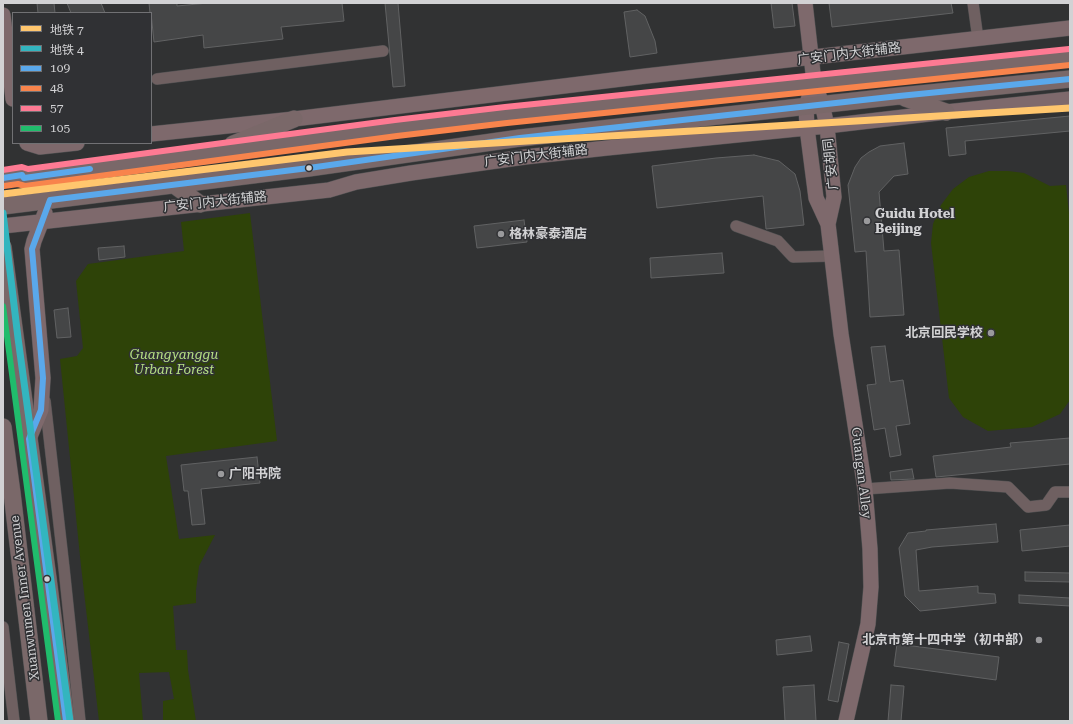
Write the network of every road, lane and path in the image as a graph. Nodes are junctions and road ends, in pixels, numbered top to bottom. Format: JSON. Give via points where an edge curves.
{"nodes":[{"id":1,"x":805,"y":3,"type":"edge"},
{"id":2,"x":973,"y":3,"type":"edge"},
{"id":3,"x":3,"y":15,"type":"edge"},
{"id":4,"x":1070,"y":28,"type":"edge"},
{"id":5,"x":978,"y":39,"type":"junction"},
{"id":6,"x":383,"y":51,"type":"dead end"},
{"id":7,"x":1070,"y":57,"type":"edge"},
{"id":8,"x":811,"y":58,"type":"junction"},
{"id":9,"x":157,"y":79,"type":"dead end"},
{"id":10,"x":1070,"y":79,"type":"edge"},
{"id":11,"x":814,"y":82,"type":"junction"},
{"id":12,"x":12,"y":91,"type":"edge"},
{"id":13,"x":899,"y":96,"type":"junction"},
{"id":14,"x":1070,"y":100,"type":"edge"},
{"id":15,"x":822,"y":104,"type":"junction"},
{"id":16,"x":806,"y":106,"type":"junction"},
{"id":17,"x":946,"y":112,"type":"junction"},
{"id":18,"x":294,"y":119,"type":"junction"},
{"id":19,"x":827,"y":126,"type":"junction"},
{"id":20,"x":807,"y":128,"type":"junction"},
{"id":21,"x":152,"y":134,"type":"edge"},
{"id":22,"x":30,"y":144,"type":"edge"},
{"id":23,"x":68,"y":144,"type":"edge"},
{"id":24,"x":209,"y":153,"type":"junction"},
{"id":25,"x":3,"y":178,"type":"edge"},
{"id":26,"x":174,"y":185,"type":"junction"},
{"id":27,"x":50,"y":200,"type":"junction"},
{"id":28,"x":200,"y":204,"type":"junction"},
{"id":29,"x":3,"y":206,"type":"edge"},
{"id":30,"x":62,"y":219,"type":"junction"},
{"id":31,"x":43,"y":221,"type":"junction"},
{"id":32,"x":828,"y":224,"type":"junction"},
{"id":33,"x":3,"y":226,"type":"edge"},
{"id":34,"x":736,"y":226,"type":"dead end"},
{"id":35,"x":37,"y":235,"type":"junction"},
{"id":36,"x":3,"y":247,"type":"edge"},
{"id":37,"x":832,"y":256,"type":"junction"},
{"id":38,"x":43,"y":378,"type":"junction"},
{"id":39,"x":3,"y":431,"type":"edge"},
{"id":40,"x":29,"y":439,"type":"junction"},
{"id":41,"x":864,"y":489,"type":"junction"},
{"id":42,"x":1070,"y":492,"type":"edge"},
{"id":43,"x":3,"y":627,"type":"edge"},
{"id":44,"x":14,"y":721,"type":"edge"},
{"id":45,"x":39,"y":721,"type":"edge"},
{"id":46,"x":66,"y":721,"type":"edge"},
{"id":47,"x":80,"y":721,"type":"edge"},
{"id":48,"x":846,"y":721,"type":"edge"}],
"edges":[{"from":1,"to":8,"type":"street"},
{"from":2,"to":5,"type":"street"},
{"from":3,"to":12,"type":"street"},
{"from":4,"to":5,"type":"street","name":"广安门内大街辅路"},
{"from":5,"to":8,"type":"street","name":"广安门内大街辅路"},
{"from":6,"to":9,"type":"street"},
{"from":7,"to":11,"type":"main road"},
{"from":8,"to":11,"type":"street"},
{"from":8,"to":18,"type":"street","name":"广安门内大街辅路"},
{"from":10,"to":13,"type":"main road"},
{"from":11,"to":15,"type":"street","name":"广安胡同"},
{"from":11,"to":16,"type":"street"},
{"from":11,"to":24,"type":"main road","via":[[506,115]]},
{"from":13,"to":15,"type":"main road"},
{"from":13,"to":17,"type":"main road"},
{"from":14,"to":17,"type":"street","name":"广安门内大街辅路"},
{"from":15,"to":16,"type":"main road"},
{"from":15,"to":19,"type":"street","name":"广安胡同"},
{"from":16,"to":20,"type":"street","name":"广安胡同"},
{"from":16,"to":26,"type":"main road","via":[[520,138]]},
{"from":17,"to":19,"type":"street","name":"广安门内大街辅路"},
{"from":18,"to":21,"type":"street","name":"广安门内大街辅路"},
{"from":18,"to":24,"type":"main road"},
{"from":19,"to":20,"type":"street","name":"广安门内大街辅路"},
{"from":19,"to":32,"type":"street","name":"广安胡同","via":[[834,197]]},
{"from":20,"to":28,"type":"street","name":"广安门内大街辅路","via":[[525,157],[362,181],[329,190]]},
{"from":20,"to":32,"type":"street","name":"广安胡同","via":[[816,198]]},
{"from":22,"to":23,"type":"street","via":[[40,147]]},
{"from":24,"to":25,"type":"main road","via":[[24,178],[22,175]]},
{"from":26,"to":27,"type":"main road"},
{"from":26,"to":28,"type":"main road"},
{"from":27,"to":29,"type":"main road"},
{"from":27,"to":31,"type":"street"},
{"from":28,"to":30,"type":"street","name":"广安门内大街辅路"},
{"from":30,"to":31,"type":"street","name":"广安门内大街辅路"},
{"from":30,"to":35,"type":"street"},
{"from":31,"to":33,"type":"street","name":"广安门内大街辅路"},
{"from":31,"to":35,"type":"street"},
{"from":32,"to":37,"type":"street","name":"Guangan Alley"},
{"from":34,"to":37,"type":"street","via":[[778,241],[793,257]]},
{"from":35,"to":38,"type":"street","via":[[32,249]]},
{"from":36,"to":40,"type":"main road","name":"Xuanwumen Inner Avenue"},
{"from":37,"to":41,"type":"street","name":"Guangan Alley"},
{"from":38,"to":40,"type":"street","via":[[40,410]]},
{"from":38,"to":47,"type":"street"},
{"from":39,"to":45,"type":"main road","name":"Xuanwumen Inner Avenue"},
{"from":40,"to":46,"type":"main road","name":"Xuanwumen Inner Avenue"},
{"from":41,"to":42,"type":"street","via":[[950,483],[1008,488],[1028,507],[1046,505],[1055,492]]},
{"from":41,"to":48,"type":"street","name":"Guangan Alley","via":[[871,587],[868,624]]},
{"from":43,"to":44,"type":"street"}]}
